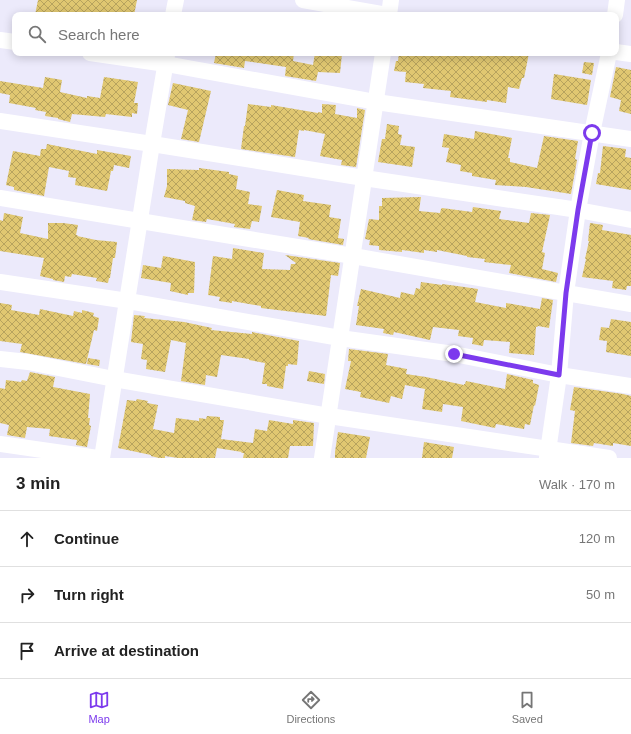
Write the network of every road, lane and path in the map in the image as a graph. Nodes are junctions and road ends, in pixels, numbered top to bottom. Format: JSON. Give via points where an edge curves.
{"nodes":[{"id":1,"x":176,"y":0,"type":"edge"},
{"id":2,"x":303,"y":0,"type":"edge"},
{"id":3,"x":391,"y":0,"type":"edge"},
{"id":4,"x":617,"y":0,"type":"edge"},
{"id":5,"x":174,"y":12,"type":"edge"},
{"id":6,"x":371,"y":12,"type":"edge"},
{"id":7,"x":389,"y":12,"type":"edge"},
{"id":8,"x":615,"y":12,"type":"edge"},
{"id":9,"x":0,"y":40,"type":"edge"},
{"id":10,"x":12,"y":42,"type":"edge"},
{"id":11,"x":619,"y":52,"type":"edge"},
{"id":12,"x":631,"y":54,"type":"edge"},
{"id":13,"x":136,"y":56,"type":"edge"},
{"id":14,"x":383,"y":56,"type":"edge"},
{"id":15,"x":608,"y":56,"type":"edge"},
{"id":16,"x":166,"y":58,"type":"edge"},
{"id":17,"x":376,"y":102,"type":"junction"},
{"id":18,"x":0,"y":121,"type":"edge"},
{"id":19,"x":592,"y":133,"type":"junction"},
{"id":20,"x":631,"y":139,"type":"edge"},
{"id":21,"x":152,"y":144,"type":"junction"},
{"id":22,"x":364,"y":178,"type":"junction"},
{"id":23,"x":0,"y":198,"type":"edge"},
{"id":24,"x":578,"y":210,"type":"junction"},
{"id":25,"x":631,"y":220,"type":"edge"},
{"id":26,"x":140,"y":222,"type":"junction"},
{"id":27,"x":353,"y":256,"type":"junction"},
{"id":28,"x":0,"y":282,"type":"edge"},
{"id":29,"x":566,"y":293,"type":"junction"},
{"id":30,"x":128,"y":302,"type":"junction"},
{"id":31,"x":631,"y":304,"type":"edge"},
{"id":32,"x":340,"y":338,"type":"junction"},
{"id":33,"x":0,"y":359,"type":"edge"},
{"id":34,"x":559,"y":375,"type":"junction"},
{"id":35,"x":114,"y":379,"type":"junction"},
{"id":36,"x":631,"y":386,"type":"edge"},
{"id":37,"x":329,"y":416,"type":"junction"},
{"id":38,"x":0,"y":444,"type":"edge"},
{"id":39,"x":548,"y":453,"type":"edge"},
{"id":40,"x":98,"y":458,"type":"edge"},
{"id":41,"x":102,"y":458,"type":"edge"},
{"id":42,"x":322,"y":458,"type":"edge"},
{"id":43,"x":609,"y":458,"type":"edge"}],
"edges":[{"from":1,"to":5,"type":"street"},
{"from":2,"to":6,"type":"street"},
{"from":3,"to":7,"type":"street"},
{"from":4,"to":8,"type":"street"},
{"from":9,"to":10,"type":"street"},
{"from":11,"to":12,"type":"street"},
{"from":13,"to":16,"type":"street"},
{"from":14,"to":17,"type":"street"},
{"from":15,"to":19,"type":"street"},
{"from":16,"to":17,"type":"street"},
{"from":16,"to":21,"type":"street"},
{"from":17,"to":19,"type":"street"},
{"from":17,"to":22,"type":"street"},
{"from":18,"to":21,"type":"street"},
{"from":19,"to":20,"type":"street"},
{"from":19,"to":24,"type":"street"},
{"from":21,"to":22,"type":"street"},
{"from":21,"to":26,"type":"street"},
{"from":22,"to":24,"type":"street"},
{"from":22,"to":27,"type":"street"},
{"from":23,"to":26,"type":"street"},
{"from":24,"to":25,"type":"street"},
{"from":24,"to":29,"type":"street"},
{"from":26,"to":27,"type":"street"},
{"from":26,"to":30,"type":"street"},
{"from":27,"to":29,"type":"street"},
{"from":27,"to":32,"type":"street"},
{"from":28,"to":30,"type":"street"},
{"from":29,"to":31,"type":"street"},
{"from":29,"to":34,"type":"street"},
{"from":30,"to":32,"type":"street"},
{"from":30,"to":35,"type":"street"},
{"from":32,"to":34,"type":"street","via":[[454,354]]},
{"from":32,"to":37,"type":"street"},
{"from":33,"to":35,"type":"street"},
{"from":34,"to":36,"type":"street"},
{"from":34,"to":39,"type":"street"},
{"from":35,"to":37,"type":"street"},
{"from":35,"to":41,"type":"street"},
{"from":37,"to":39,"type":"street"},
{"from":37,"to":42,"type":"street"},
{"from":38,"to":40,"type":"street"},
{"from":39,"to":43,"type":"street"}]}
